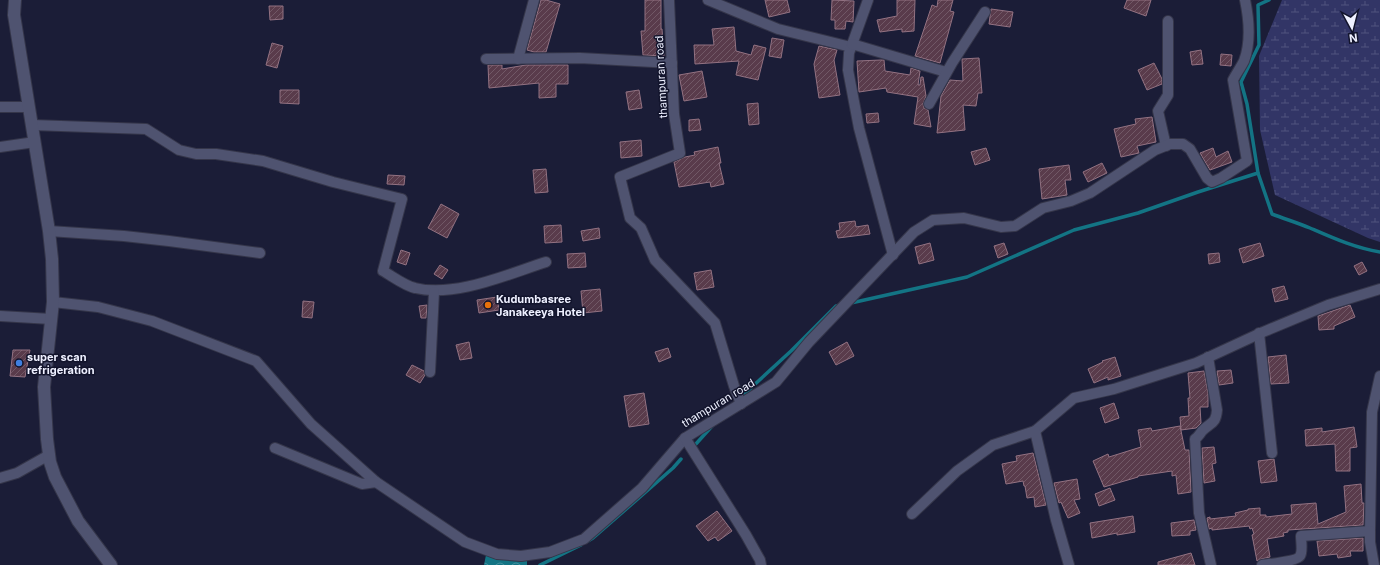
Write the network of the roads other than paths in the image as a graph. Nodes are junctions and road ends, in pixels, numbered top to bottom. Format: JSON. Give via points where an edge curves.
{"nodes":[{"id":1,"x":15,"y":0,"type":"edge"},
{"id":2,"x":534,"y":0,"type":"edge"},
{"id":3,"x":669,"y":0,"type":"edge"},
{"id":4,"x":708,"y":0,"type":"edge"},
{"id":5,"x":868,"y":0,"type":"edge"},
{"id":6,"x":1245,"y":0,"type":"edge"},
{"id":7,"x":985,"y":12,"type":"dead end"},
{"id":8,"x":1168,"y":21,"type":"dead end"},
{"id":9,"x":852,"y":45,"type":"junction"},
{"id":10,"x":486,"y":59,"type":"dead end"},
{"id":11,"x":518,"y":59,"type":"junction"},
{"id":12,"x":672,"y":63,"type":"junction"},
{"id":13,"x":946,"y":72,"type":"junction"},
{"id":14,"x":928,"y":104,"type":"dead end"},
{"id":15,"x":0,"y":107,"type":"edge"},
{"id":16,"x":29,"y":107,"type":"junction"},
{"id":17,"x":32,"y":125,"type":"junction"},
{"id":18,"x":35,"y":142,"type":"junction"},
{"id":19,"x":1166,"y":146,"type":"junction"},
{"id":20,"x":0,"y":147,"type":"edge"},
{"id":21,"x":49,"y":231,"type":"junction"},
{"id":22,"x":260,"y":253,"type":"dead end"},
{"id":23,"x":893,"y":255,"type":"junction"},
{"id":24,"x":546,"y":262,"type":"dead end"},
{"id":25,"x":1380,"y":289,"type":"edge"},
{"id":26,"x":434,"y":292,"type":"junction"},
{"id":27,"x":53,"y":302,"type":"junction"},
{"id":28,"x":0,"y":316,"type":"edge"},
{"id":29,"x":51,"y":319,"type":"junction"},
{"id":30,"x":1259,"y":334,"type":"junction"},
{"id":31,"x":1208,"y":356,"type":"junction"},
{"id":32,"x":430,"y":372,"type":"dead end"},
{"id":33,"x":1380,"y":376,"type":"edge"},
{"id":34,"x":741,"y":403,"type":"junction"},
{"id":35,"x":1035,"y":431,"type":"junction"},
{"id":36,"x":685,"y":438,"type":"junction"},
{"id":37,"x":275,"y":448,"type":"dead end"},
{"id":38,"x":1272,"y":453,"type":"dead end"},
{"id":39,"x":49,"y":455,"type":"junction"},
{"id":40,"x":0,"y":478,"type":"edge"},
{"id":41,"x":376,"y":482,"type":"junction"},
{"id":42,"x":912,"y":514,"type":"dead end"},
{"id":43,"x":1370,"y":531,"type":"junction"},
{"id":44,"x":111,"y":565,"type":"edge"},
{"id":45,"x":761,"y":565,"type":"edge"},
{"id":46,"x":1069,"y":565,"type":"edge"},
{"id":47,"x":1211,"y":565,"type":"edge"},
{"id":48,"x":1262,"y":565,"type":"edge"},
{"id":49,"x":1374,"y":565,"type":"edge"}],
"edges":[{"from":1,"to":16,"type":"street","via":[[14,15]]},
{"from":2,"to":11,"type":"street"},
{"from":3,"to":12,"type":"street","name":"thampuran road"},
{"from":4,"to":9,"type":"street","via":[[778,29]]},
{"from":5,"to":9,"type":"street"},
{"from":6,"to":19,"type":"street","via":[[1249,22],[1248,40],[1244,60],[1233,80],[1248,161],[1212,182],[1190,149],[1183,144]]},
{"from":7,"to":13,"type":"street"},
{"from":8,"to":19,"type":"street","via":[[1168,94],[1158,111]]},
{"from":9,"to":13,"type":"street"},
{"from":9,"to":23,"type":"street","via":[[848,70],[859,128]]},
{"from":10,"to":11,"type":"street"},
{"from":11,"to":12,"type":"street","via":[[580,58]]},
{"from":12,"to":34,"type":"street","name":"thampuran road","via":[[674,114],[680,152],[620,177],[630,218],[641,228],[655,260],[715,323]]},
{"from":13,"to":14,"type":"street"},
{"from":15,"to":16,"type":"street"},
{"from":16,"to":17,"type":"street"},
{"from":17,"to":18,"type":"street"},
{"from":17,"to":26,"type":"street","via":[[146,129],[179,150],[263,161],[402,199],[383,271],[413,288]]},
{"from":18,"to":20,"type":"street"},
{"from":18,"to":21,"type":"street"},
{"from":19,"to":23,"type":"street","name":"thampuran road","via":[[1124,169],[1105,185],[1090,193],[1043,208],[1014,226],[1001,228],[964,218],[933,220],[914,232]]},
{"from":21,"to":22,"type":"street","via":[[124,236]]},
{"from":21,"to":27,"type":"street"},
{"from":23,"to":34,"type":"street","name":"thampuran road","via":[[809,342],[776,382]]},
{"from":24,"to":26,"type":"street","via":[[477,284]]},
{"from":25,"to":30,"type":"street","via":[[1328,305]]},
{"from":26,"to":32,"type":"street"},
{"from":27,"to":29,"type":"street"},
{"from":27,"to":41,"type":"street","name":"thampuran road","via":[[98,307],[152,321],[256,361],[311,424]]},
{"from":28,"to":29,"type":"street"},
{"from":29,"to":39,"type":"street","via":[[44,387]]},
{"from":30,"to":31,"type":"street"},
{"from":30,"to":38,"type":"street"},
{"from":31,"to":35,"type":"street","via":[[1196,363],[1074,398]]},
{"from":31,"to":47,"type":"street","via":[[1217,416],[1215,422],[1196,439],[1199,513]]},
{"from":33,"to":43,"type":"street","via":[[1372,412]]},
{"from":34,"to":36,"type":"street","name":"thampuran road"},
{"from":35,"to":42,"type":"street","via":[[993,445],[957,471]]},
{"from":35,"to":46,"type":"street"},
{"from":36,"to":41,"type":"street","name":"thampuran road","via":[[642,488],[584,539],[550,552],[521,556],[497,554],[465,542]]},
{"from":36,"to":45,"type":"street","via":[[746,535]]},
{"from":37,"to":41,"type":"street","via":[[362,484]]},
{"from":39,"to":40,"type":"street","via":[[17,473]]},
{"from":39,"to":44,"type":"street","via":[[55,477],[78,521]]},
{"from":43,"to":48,"type":"street","via":[[1301,536],[1300,557]]},
{"from":43,"to":49,"type":"street"}]}
